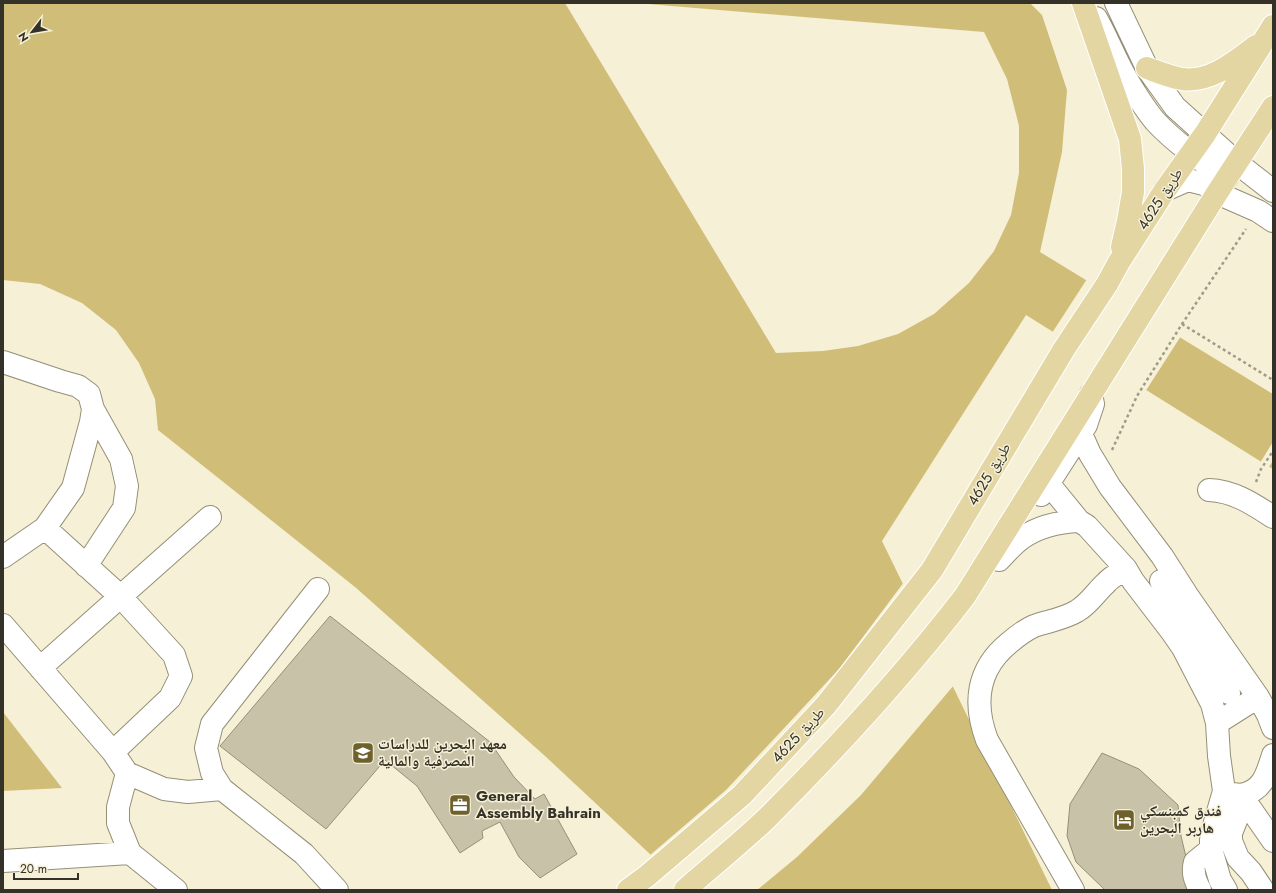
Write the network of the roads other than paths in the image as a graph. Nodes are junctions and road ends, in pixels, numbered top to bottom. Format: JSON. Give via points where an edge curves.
{"nodes":[{"id":1,"x":1083,"y":3,"type":"edge"},
{"id":2,"x":1087,"y":3,"type":"edge"},
{"id":3,"x":1116,"y":3,"type":"edge"},
{"id":4,"x":1270,"y":32,"type":"edge"},
{"id":5,"x":1147,"y":68,"type":"junction"},
{"id":6,"x":1273,"y":107,"type":"edge"},
{"id":7,"x":1206,"y":134,"type":"junction"},
{"id":8,"x":1191,"y":152,"type":"junction"},
{"id":9,"x":1227,"y":178,"type":"junction"},
{"id":10,"x":1165,"y":190,"type":"junction"},
{"id":11,"x":1273,"y":191,"type":"edge"},
{"id":12,"x":1265,"y":216,"type":"edge"},
{"id":13,"x":1119,"y":262,"type":"junction"},
{"id":14,"x":3,"y":362,"type":"edge"},
{"id":15,"x":1091,"y":394,"type":"junction"},
{"id":16,"x":93,"y":409,"type":"junction"},
{"id":17,"x":1080,"y":434,"type":"junction"},
{"id":18,"x":1048,"y":483,"type":"junction"},
{"id":19,"x":1209,"y":490,"type":"dead end"},
{"id":20,"x":210,"y":517,"type":"dead end"},
{"id":21,"x":1273,"y":517,"type":"edge"},
{"id":22,"x":1083,"y":523,"type":"junction"},
{"id":23,"x":1137,"y":524,"type":"junction"},
{"id":24,"x":45,"y":528,"type":"junction"},
{"id":25,"x":3,"y":557,"type":"edge"},
{"id":26,"x":999,"y":560,"type":"junction"},
{"id":27,"x":86,"y":566,"type":"junction"},
{"id":28,"x":1126,"y":569,"type":"junction"},
{"id":29,"x":318,"y":589,"type":"dead end"},
{"id":30,"x":121,"y":597,"type":"junction"},
{"id":31,"x":3,"y":625,"type":"edge"},
{"id":32,"x":938,"y":631,"type":"junction"},
{"id":33,"x":40,"y":668,"type":"junction"},
{"id":34,"x":1258,"y":697,"type":"junction"},
{"id":35,"x":1217,"y":723,"type":"junction"},
{"id":36,"x":1273,"y":728,"type":"edge"},
{"id":37,"x":113,"y":752,"type":"junction"},
{"id":38,"x":1272,"y":766,"type":"edge"},
{"id":39,"x":127,"y":773,"type":"junction"},
{"id":40,"x":222,"y":789,"type":"junction"},
{"id":41,"x":1232,"y":793,"type":"junction"},
{"id":42,"x":1273,"y":841,"type":"edge"},
{"id":43,"x":1211,"y":848,"type":"junction"},
{"id":44,"x":130,"y":853,"type":"junction"},
{"id":45,"x":3,"y":861,"type":"edge"},
{"id":46,"x":176,"y":890,"type":"edge"},
{"id":47,"x":337,"y":890,"type":"edge"},
{"id":48,"x":628,"y":890,"type":"edge"},
{"id":49,"x":685,"y":890,"type":"edge"},
{"id":50,"x":1073,"y":890,"type":"edge"},
{"id":51,"x":1200,"y":890,"type":"edge"},
{"id":52,"x":1226,"y":890,"type":"edge"},
{"id":53,"x":1263,"y":890,"type":"edge"}],
"edges":[{"from":1,"to":13,"type":"main road","via":[[1130,139],[1132,192]]},
{"from":2,"to":8,"type":"street","via":[[1103,30],[1115,60],[1142,105],[1156,122]]},
{"from":3,"to":5,"type":"street"},
{"from":4,"to":5,"type":"main road","via":[[1245,54],[1214,75],[1184,79]]},
{"from":4,"to":7,"type":"main road","name":"طريق 4625"},
{"from":5,"to":7,"type":"street","via":[[1175,108]]},
{"from":6,"to":9,"type":"main road"},
{"from":7,"to":8,"type":"main road","name":"طريق 4625"},
{"from":7,"to":9,"type":"street"},
{"from":8,"to":9,"type":"street"},
{"from":8,"to":10,"type":"main road","name":"طريق 4625"},
{"from":9,"to":10,"type":"street","via":[[1204,184],[1188,180]]},
{"from":9,"to":11,"type":"street"},
{"from":9,"to":12,"type":"street"},
{"from":9,"to":15,"type":"main road"},
{"from":10,"to":13,"type":"main road","name":"طريق 4625"},
{"from":13,"to":48,"type":"main road","name":"طريق 4625","via":[[932,570],[816,716],[742,795]]},
{"from":14,"to":16,"type":"street","via":[[78,386],[89,394]]},
{"from":15,"to":17,"type":"street","via":[[1091,413]]},
{"from":15,"to":32,"type":"main road","via":[[965,596]]},
{"from":16,"to":24,"type":"street","via":[[74,488]]},
{"from":16,"to":27,"type":"street","via":[[121,460],[127,486],[124,508]]},
{"from":17,"to":18,"type":"street"},
{"from":17,"to":23,"type":"street","via":[[1101,474]]},
{"from":18,"to":22,"type":"street"},
{"from":18,"to":26,"type":"street"},
{"from":19,"to":21,"type":"street","via":[[1228,492]]},
{"from":20,"to":30,"type":"street"},
{"from":22,"to":23,"type":"street","via":[[1108,540],[1225,696],[1161,582]]},
{"from":22,"to":26,"type":"street","via":[[1062,522],[1032,532],[1020,539]]},
{"from":22,"to":28,"type":"street"},
{"from":23,"to":34,"type":"street","via":[[1162,556]]},
{"from":24,"to":25,"type":"street"},
{"from":24,"to":27,"type":"street"},
{"from":26,"to":32,"type":"street","via":[[965,612],[948,628]]},
{"from":27,"to":30,"type":"street"},
{"from":28,"to":35,"type":"street","via":[[1183,648],[1212,704]]},
{"from":28,"to":50,"type":"street","via":[[1105,583],[1078,610],[1033,627],[1018,636],[995,657],[981,682],[979,712],[987,740]]},
{"from":29,"to":40,"type":"street","via":[[212,724],[206,748],[212,773]]},
{"from":30,"to":33,"type":"street"},
{"from":30,"to":37,"type":"street","via":[[174,655],[181,676],[170,698]]},
{"from":31,"to":33,"type":"street"},
{"from":32,"to":49,"type":"main road","via":[[853,728],[766,819]]},
{"from":33,"to":37,"type":"street"},
{"from":34,"to":35,"type":"street"},
{"from":34,"to":36,"type":"street"},
{"from":35,"to":41,"type":"street","via":[[1219,756]]},
{"from":37,"to":39,"type":"street"},
{"from":38,"to":41,"type":"street","via":[[1257,789],[1249,794]]},
{"from":39,"to":40,"type":"street","via":[[164,789],[188,792]]},
{"from":39,"to":44,"type":"street","via":[[118,807],[118,823]]},
{"from":40,"to":47,"type":"street","via":[[304,854]]},
{"from":41,"to":42,"type":"street"},
{"from":41,"to":43,"type":"street","via":[[1215,822]]},
{"from":41,"to":53,"type":"street","via":[[1237,818],[1231,833],[1231,841],[1238,858]]},
{"from":43,"to":51,"type":"street","via":[[1195,862],[1195,881]]},
{"from":43,"to":52,"type":"street","via":[[1220,880]]},
{"from":44,"to":45,"type":"street"},
{"from":44,"to":46,"type":"street"}]}
